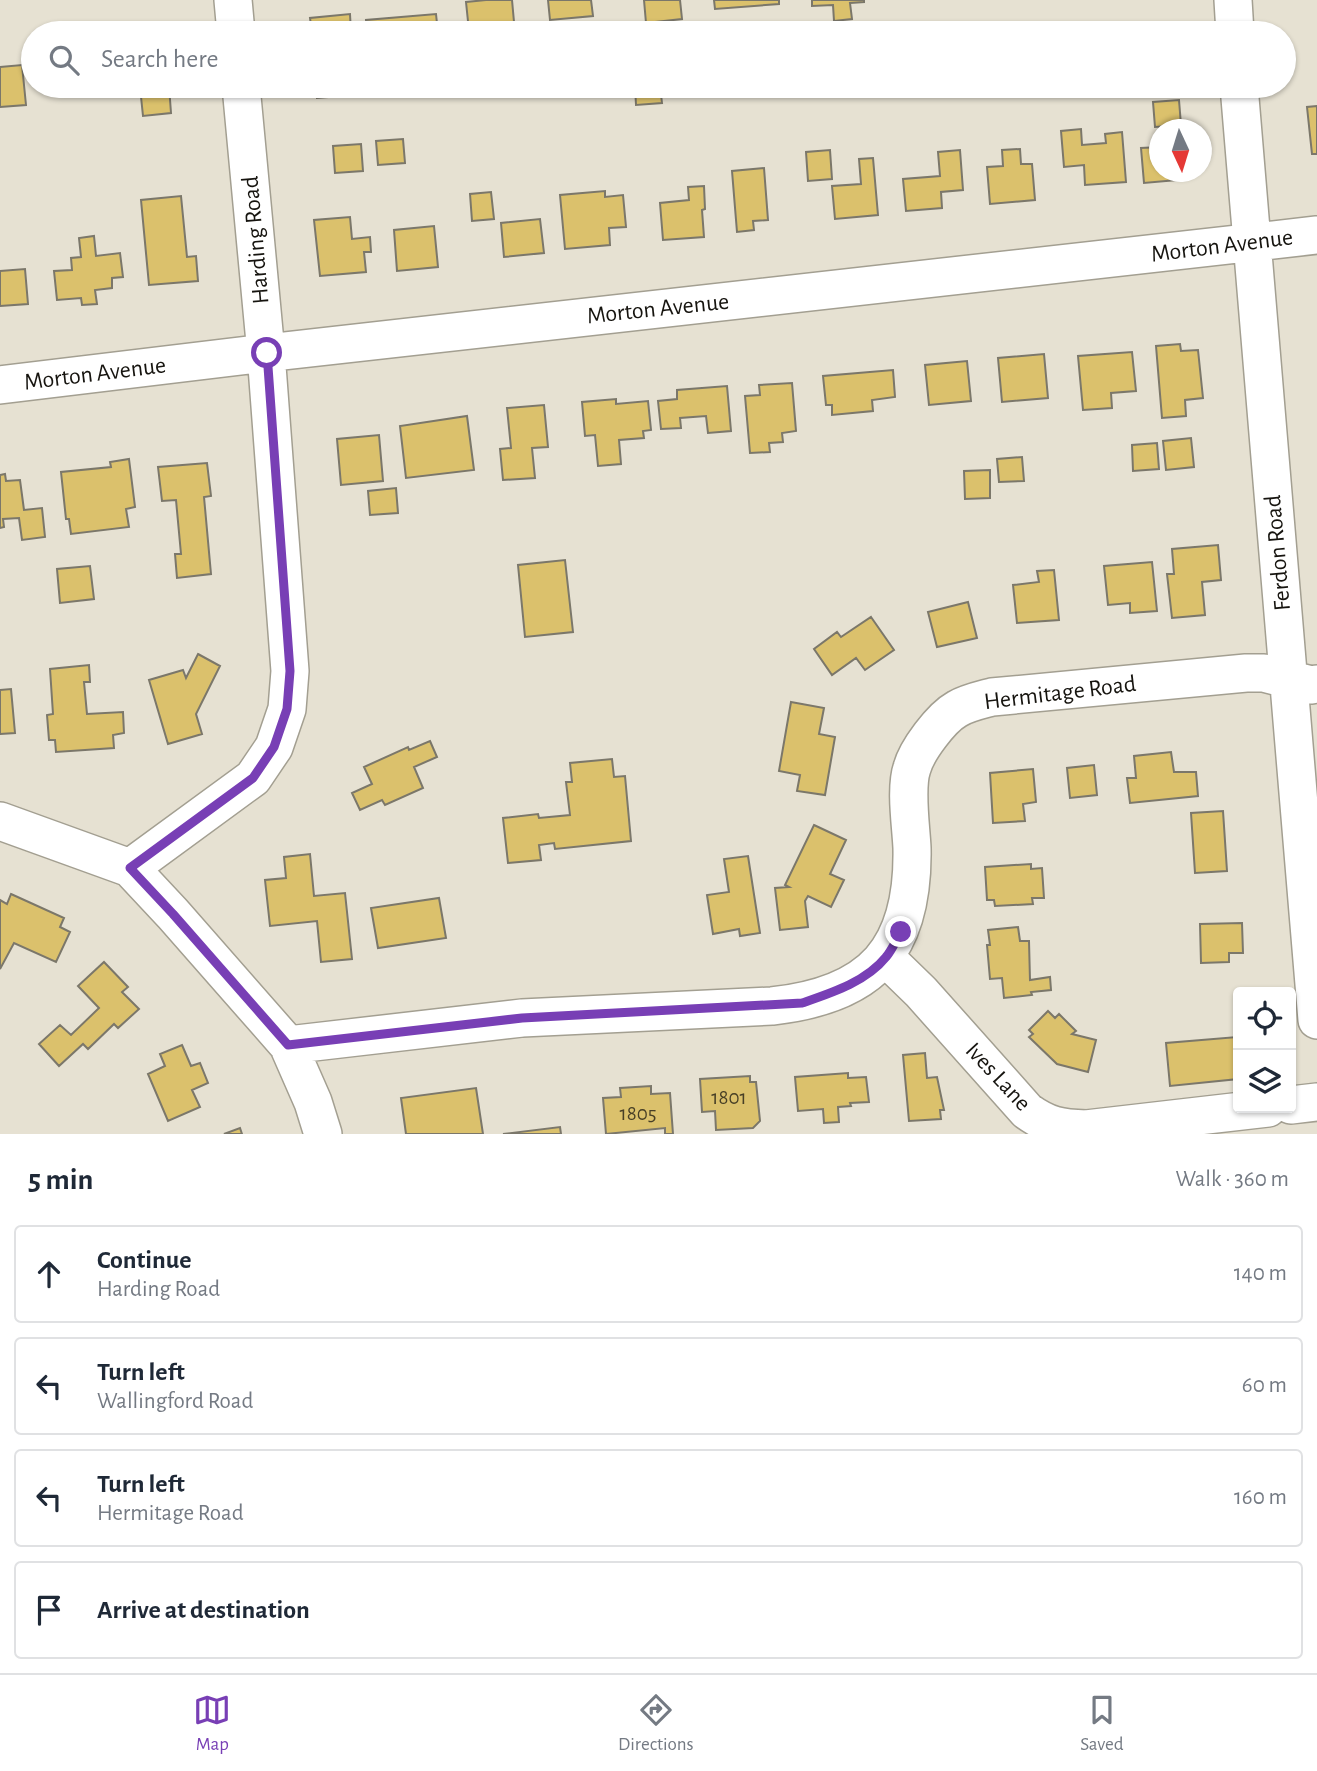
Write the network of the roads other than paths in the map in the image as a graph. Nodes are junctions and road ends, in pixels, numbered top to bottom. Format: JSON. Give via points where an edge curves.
{"nodes":[{"id":1,"x":233,"y":0,"type":"edge"},
{"id":2,"x":1233,"y":0,"type":"edge"},
{"id":3,"x":235,"y":21,"type":"edge"},
{"id":4,"x":1234,"y":21,"type":"edge"},
{"id":5,"x":242,"y":98,"type":"edge"},
{"id":6,"x":1240,"y":98,"type":"edge"},
{"id":7,"x":1317,"y":235,"type":"edge"},
{"id":8,"x":1252,"y":243,"type":"junction"},
{"id":9,"x":267,"y":353,"type":"junction"},
{"id":10,"x":0,"y":385,"type":"edge"},
{"id":11,"x":1303,"y":682,"type":"edge"},
{"id":12,"x":0,"y":821,"type":"edge"},
{"id":13,"x":130,"y":868,"type":"junction"},
{"id":14,"x":886,"y":958,"type":"junction"},
{"id":15,"x":1317,"y":1020,"type":"edge"},
{"id":16,"x":288,"y":1045,"type":"junction"},
{"id":17,"x":1317,"y":1102,"type":"edge"},
{"id":18,"x":1296,"y":1104,"type":"edge"},
{"id":19,"x":1233,"y":1112,"type":"edge"},
{"id":20,"x":1064,"y":1131,"type":"edge"},
{"id":21,"x":323,"y":1134,"type":"edge"}],
"edges":[{"from":1,"to":3,"type":"street"},
{"from":2,"to":4,"type":"street"},
{"from":5,"to":9,"type":"street","name":"Harding Road"},
{"from":6,"to":8,"type":"street","name":"Ferdon Road"},
{"from":7,"to":8,"type":"street","name":"Morton Avenue"},
{"from":8,"to":9,"type":"street","name":"Morton Avenue"},
{"from":8,"to":11,"type":"street","name":"Ferdon Road"},
{"from":9,"to":10,"type":"street","name":"Morton Avenue"},
{"from":9,"to":13,"type":"street","name":"Harding Road","via":[[290,671],[287,709],[274,747],[253,778]]},
{"from":11,"to":14,"type":"street","name":"Hermitage Road","via":[[1246,673],[992,697],[956,709],[930,735],[912,768],[909,894],[901,932]]},
{"from":11,"to":15,"type":"street","name":"Ferdon Road"},
{"from":12,"to":13,"type":"street"},
{"from":13,"to":16,"type":"street"},
{"from":14,"to":16,"type":"street","name":"Hermitage Road","via":[[862,978],[802,1003],[522,1018]]},
{"from":14,"to":20,"type":"street","name":"Ives Lane","via":[[1027,1111]]},
{"from":16,"to":21,"type":"street"},
{"from":17,"to":18,"type":"street"},
{"from":19,"to":20,"type":"street","name":"Ives Lane"}]}
